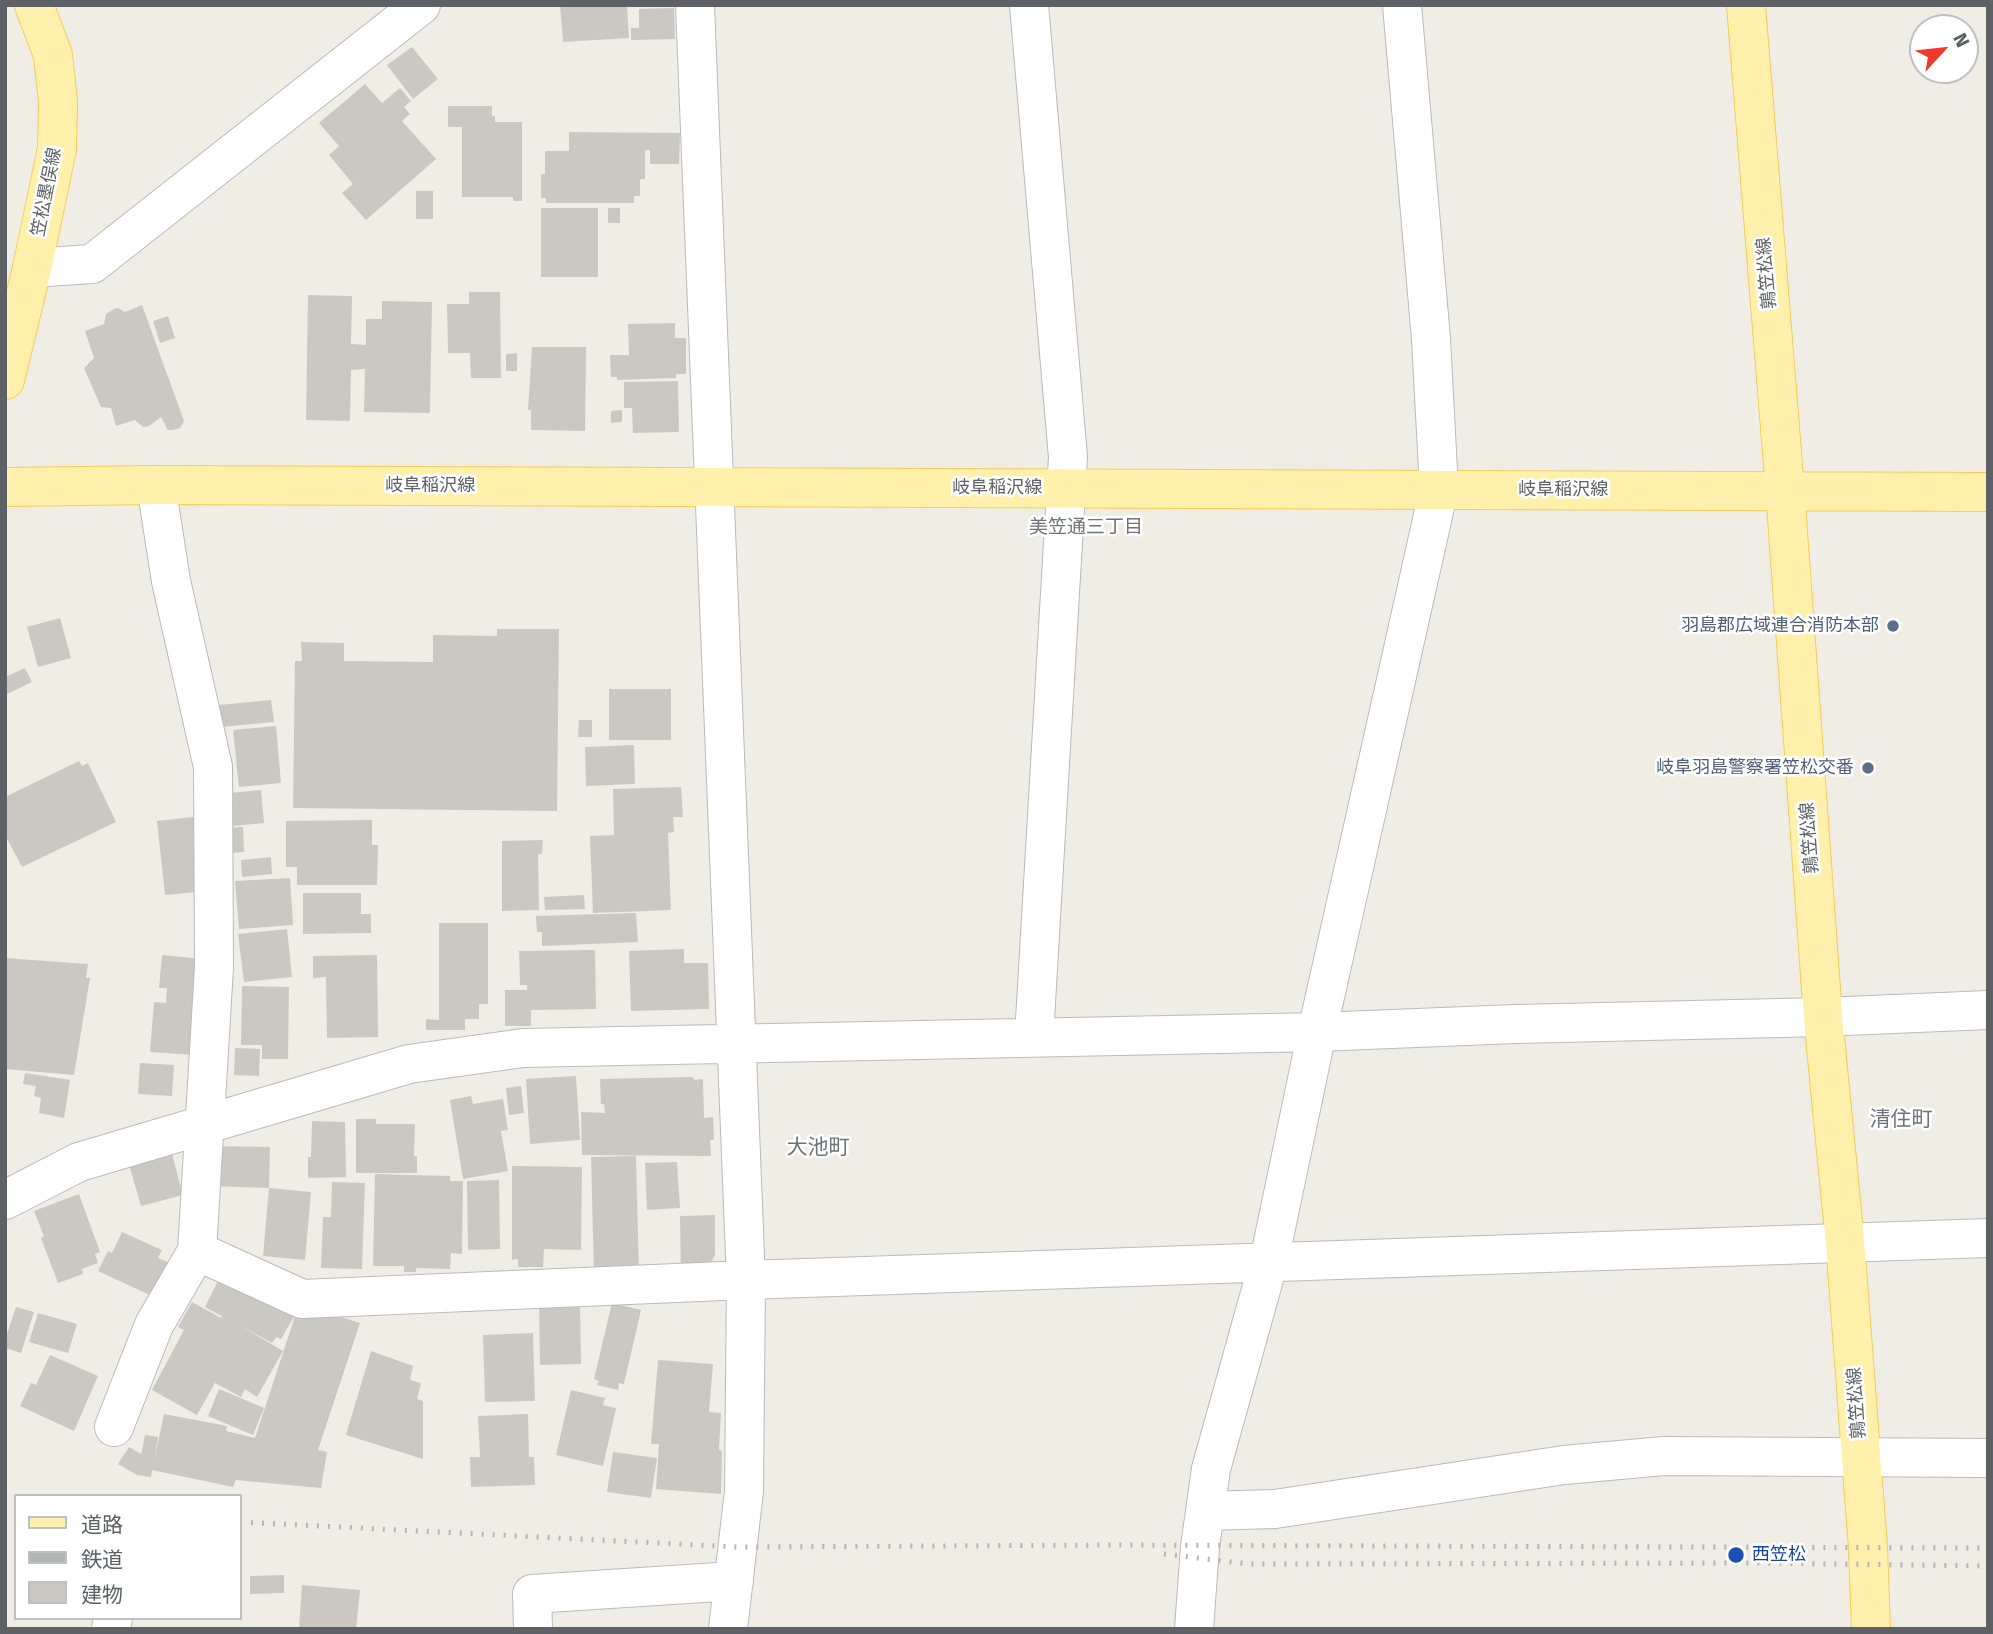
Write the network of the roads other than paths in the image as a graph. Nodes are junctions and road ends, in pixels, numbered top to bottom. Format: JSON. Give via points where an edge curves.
{"nodes":[{"id":1,"x":34,"y":5,"type":"edge"},
{"id":2,"x":421,"y":5,"type":"edge"},
{"id":3,"x":695,"y":5,"type":"edge"},
{"id":4,"x":1029,"y":5,"type":"edge"},
{"id":5,"x":1402,"y":5,"type":"edge"},
{"id":6,"x":1746,"y":5,"type":"edge"},
{"id":7,"x":33,"y":268,"type":"junction"},
{"id":8,"x":5,"y":380,"type":"edge"},
{"id":9,"x":156,"y":485,"type":"junction"},
{"id":10,"x":5,"y":487,"type":"edge"},
{"id":11,"x":715,"y":487,"type":"junction"},
{"id":12,"x":1067,"y":488,"type":"junction"},
{"id":13,"x":1439,"y":489,"type":"junction"},
{"id":14,"x":1784,"y":491,"type":"junction"},
{"id":15,"x":1988,"y":492,"type":"edge"},
{"id":16,"x":1988,"y":1010,"type":"edge"},
{"id":17,"x":1823,"y":1017,"type":"junction"},
{"id":18,"x":1318,"y":1032,"type":"junction"},
{"id":19,"x":1034,"y":1037,"type":"junction"},
{"id":20,"x":736,"y":1043,"type":"junction"},
{"id":21,"x":204,"y":1124,"type":"junction"},
{"id":22,"x":5,"y":1200,"type":"edge"},
{"id":23,"x":1988,"y":1238,"type":"edge"},
{"id":24,"x":1845,"y":1242,"type":"junction"},
{"id":25,"x":197,"y":1251,"type":"junction"},
{"id":26,"x":1269,"y":1261,"type":"junction"},
{"id":27,"x":746,"y":1280,"type":"junction"},
{"id":28,"x":114,"y":1427,"type":"dead end"},
{"id":29,"x":1861,"y":1457,"type":"junction"},
{"id":30,"x":1988,"y":1458,"type":"edge"},
{"id":31,"x":1205,"y":1511,"type":"junction"},
{"id":32,"x":734,"y":1581,"type":"junction"},
{"id":33,"x":533,"y":1629,"type":"edge"},
{"id":34,"x":728,"y":1629,"type":"edge"},
{"id":35,"x":1194,"y":1629,"type":"edge"},
{"id":36,"x":1871,"y":1629,"type":"edge"}],
"edges":[{"from":1,"to":7,"type":"main road","name":"笠松墨俣線","via":[[53,55],[58,102],[57,149]]},
{"from":2,"to":7,"type":"street","via":[[92,264]]},
{"from":3,"to":11,"type":"street"},
{"from":4,"to":12,"type":"street","via":[[1067,443]]},
{"from":5,"to":13,"type":"street"},
{"from":6,"to":14,"type":"main road","name":"鶉笠松線"},
{"from":7,"to":8,"type":"main road","name":"笠松墨俣線"},
{"from":9,"to":10,"type":"main road","name":"岐阜稲沢線"},
{"from":9,"to":11,"type":"main road","name":"岐阜稲沢線"},
{"from":9,"to":21,"type":"street","via":[[171,581],[213,767],[214,967]]},
{"from":11,"to":12,"type":"main road","name":"岐阜稲沢線"},
{"from":11,"to":20,"type":"street"},
{"from":12,"to":13,"type":"main road","name":"岐阜稲沢線"},
{"from":12,"to":19,"type":"street"},
{"from":13,"to":14,"type":"main road","name":"岐阜稲沢線"},
{"from":13,"to":18,"type":"street"},
{"from":14,"to":15,"type":"main road","name":"岐阜稲沢線"},
{"from":14,"to":17,"type":"main road","name":"鶉笠松線"},
{"from":16,"to":17,"type":"street"},
{"from":17,"to":18,"type":"street"},
{"from":17,"to":24,"type":"main road","name":"鶉笠松線"},
{"from":18,"to":19,"type":"street"},
{"from":18,"to":26,"type":"street"},
{"from":19,"to":20,"type":"street"},
{"from":20,"to":21,"type":"street","via":[[523,1048],[409,1064]]},
{"from":20,"to":27,"type":"street"},
{"from":21,"to":22,"type":"street","via":[[79,1163]]},
{"from":21,"to":25,"type":"street"},
{"from":23,"to":24,"type":"street"},
{"from":24,"to":26,"type":"street"},
{"from":24,"to":29,"type":"main road","name":"鶉笠松線"},
{"from":25,"to":27,"type":"street","via":[[302,1299]]},
{"from":25,"to":28,"type":"street","via":[[154,1325]]},
{"from":26,"to":27,"type":"street"},
{"from":26,"to":31,"type":"street","via":[[1211,1469]]},
{"from":27,"to":32,"type":"street","via":[[744,1491]]},
{"from":29,"to":30,"type":"street"},
{"from":29,"to":31,"type":"street","via":[[1664,1456],[1564,1465],[1275,1509]]},
{"from":29,"to":36,"type":"main road","name":"鶉笠松線"},
{"from":31,"to":35,"type":"street"},
{"from":32,"to":33,"type":"street","via":[[532,1594]]},
{"from":32,"to":34,"type":"street"}]}
